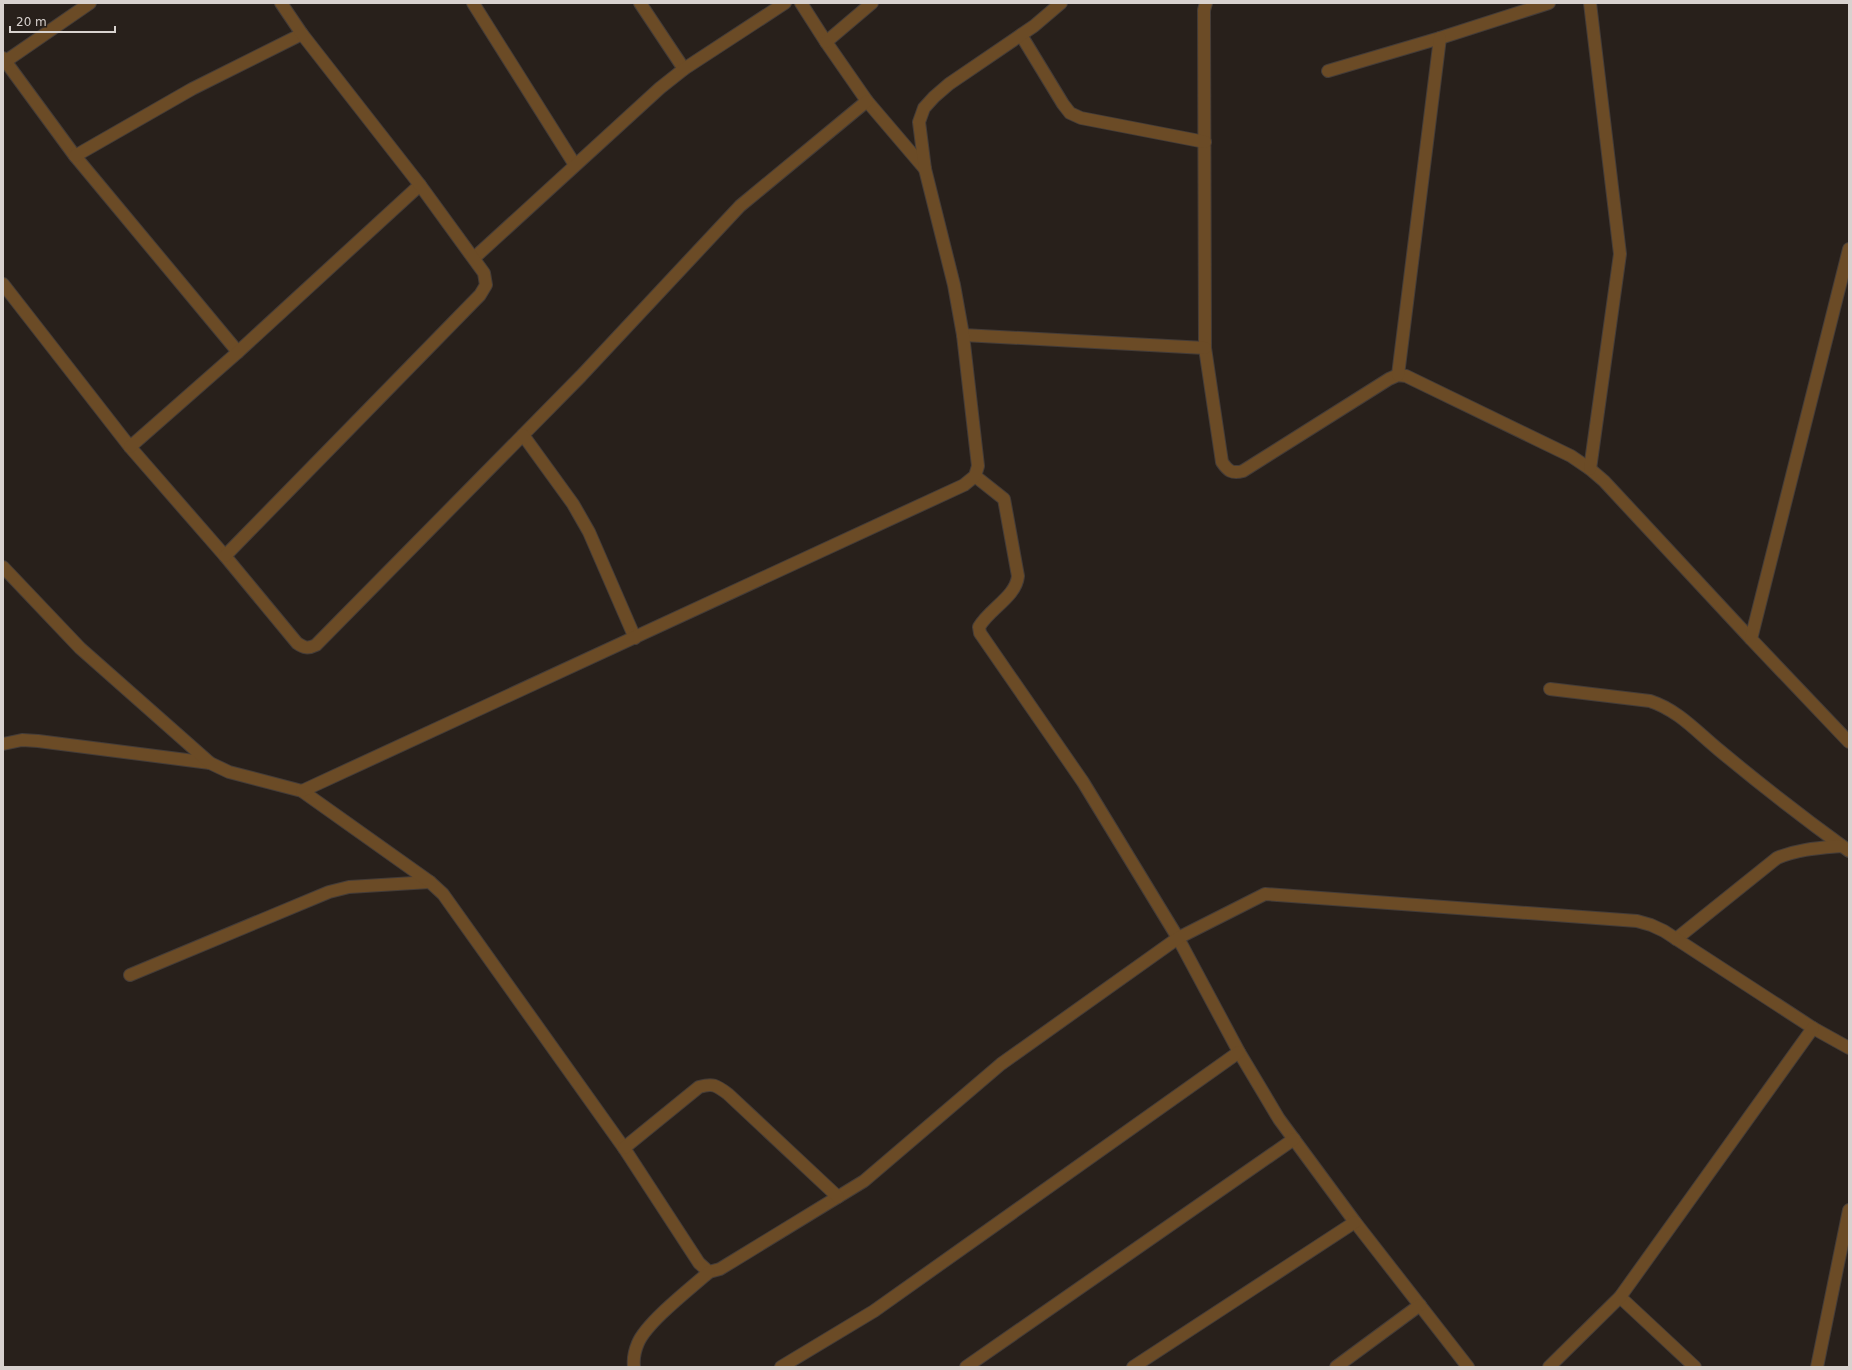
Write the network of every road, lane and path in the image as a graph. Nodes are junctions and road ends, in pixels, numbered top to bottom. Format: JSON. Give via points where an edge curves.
{"nodes":[{"id":1,"x":90,"y":3,"type":"edge"},
{"id":2,"x":281,"y":3,"type":"edge"},
{"id":3,"x":473,"y":3,"type":"edge"},
{"id":4,"x":640,"y":3,"type":"edge"},
{"id":5,"x":785,"y":3,"type":"edge"},
{"id":6,"x":801,"y":3,"type":"edge"},
{"id":7,"x":872,"y":3,"type":"edge"},
{"id":8,"x":1061,"y":3,"type":"edge"},
{"id":9,"x":1206,"y":3,"type":"edge"},
{"id":10,"x":1549,"y":3,"type":"edge"},
{"id":11,"x":1590,"y":3,"type":"edge"},
{"id":12,"x":302,"y":34,"type":"junction"},
{"id":13,"x":1021,"y":35,"type":"junction"},
{"id":14,"x":1440,"y":38,"type":"junction"},
{"id":15,"x":826,"y":42,"type":"junction"},
{"id":16,"x":4,"y":61,"type":"edge"},
{"id":17,"x":684,"y":69,"type":"junction"},
{"id":18,"x":1328,"y":70,"type":"dead end"},
{"id":19,"x":867,"y":101,"type":"junction"},
{"id":20,"x":1204,"y":142,"type":"junction"},
{"id":21,"x":75,"y":156,"type":"junction"},
{"id":22,"x":575,"y":165,"type":"junction"},
{"id":23,"x":925,"y":169,"type":"junction"},
{"id":24,"x":420,"y":185,"type":"junction"},
{"id":25,"x":1849,"y":249,"type":"edge"},
{"id":26,"x":474,"y":258,"type":"junction"},
{"id":27,"x":3,"y":284,"type":"edge"},
{"id":28,"x":963,"y":335,"type":"junction"},
{"id":29,"x":1205,"y":348,"type":"junction"},
{"id":30,"x":238,"y":352,"type":"junction"},
{"id":31,"x":1398,"y":375,"type":"junction"},
{"id":32,"x":523,"y":435,"type":"junction"},
{"id":33,"x":130,"y":447,"type":"junction"},
{"id":34,"x":1590,"y":469,"type":"junction"},
{"id":35,"x":975,"y":476,"type":"junction"},
{"id":36,"x":225,"y":556,"type":"junction"},
{"id":37,"x":3,"y":567,"type":"edge"},
{"id":38,"x":634,"y":638,"type":"junction"},
{"id":39,"x":1751,"y":639,"type":"junction"},
{"id":40,"x":1550,"y":689,"type":"dead end"},
{"id":41,"x":1849,"y":742,"type":"edge"},
{"id":42,"x":3,"y":744,"type":"edge"},
{"id":43,"x":210,"y":763,"type":"junction"},
{"id":44,"x":302,"y":791,"type":"junction"},
{"id":45,"x":1845,"y":848,"type":"edge"},
{"id":46,"x":430,"y":882,"type":"junction"},
{"id":47,"x":1178,"y":938,"type":"junction"},
{"id":48,"x":1676,"y":939,"type":"junction"},
{"id":49,"x":130,"y":975,"type":"dead end"},
{"id":50,"x":1813,"y":1028,"type":"junction"},
{"id":51,"x":1849,"y":1048,"type":"edge"},
{"id":52,"x":1239,"y":1052,"type":"junction"},
{"id":53,"x":1294,"y":1139,"type":"junction"},
{"id":54,"x":624,"y":1148,"type":"junction"},
{"id":55,"x":838,"y":1197,"type":"junction"},
{"id":56,"x":1849,"y":1210,"type":"edge"},
{"id":57,"x":1355,"y":1222,"type":"junction"},
{"id":58,"x":709,"y":1272,"type":"junction"},
{"id":59,"x":1620,"y":1297,"type":"junction"},
{"id":60,"x":1420,"y":1305,"type":"junction"},
{"id":61,"x":634,"y":1367,"type":"edge"},
{"id":62,"x":781,"y":1367,"type":"edge"},
{"id":63,"x":966,"y":1367,"type":"edge"},
{"id":64,"x":1132,"y":1367,"type":"edge"},
{"id":65,"x":1336,"y":1367,"type":"edge"},
{"id":66,"x":1468,"y":1367,"type":"edge"},
{"id":67,"x":1549,"y":1367,"type":"edge"},
{"id":68,"x":1694,"y":1367,"type":"edge"},
{"id":69,"x":1817,"y":1367,"type":"edge"}],
"edges":[{"from":1,"to":16,"type":"street"},
{"from":2,"to":12,"type":"street"},
{"from":3,"to":22,"type":"street"},
{"from":4,"to":17,"type":"street"},
{"from":5,"to":17,"type":"street"},
{"from":6,"to":15,"type":"street"},
{"from":7,"to":15,"type":"street"},
{"from":8,"to":13,"type":"street"},
{"from":9,"to":20,"type":"street"},
{"from":10,"to":14,"type":"street"},
{"from":11,"to":34,"type":"street","via":[[1620,254]]},
{"from":12,"to":21,"type":"street","via":[[192,89]]},
{"from":12,"to":24,"type":"street"},
{"from":13,"to":20,"type":"street","via":[[1070,113],[1081,118]]},
{"from":13,"to":23,"type":"street","via":[[949,84],[924,108],[920,122]]},
{"from":14,"to":18,"type":"street"},
{"from":14,"to":31,"type":"street"},
{"from":15,"to":19,"type":"street"},
{"from":16,"to":21,"type":"street"},
{"from":17,"to":22,"type":"street"},
{"from":19,"to":23,"type":"street"},
{"from":19,"to":32,"type":"street","via":[[740,206]]},
{"from":20,"to":29,"type":"street"},
{"from":21,"to":30,"type":"street"},
{"from":22,"to":26,"type":"street"},
{"from":23,"to":28,"type":"street","via":[[954,285]]},
{"from":24,"to":26,"type":"street"},
{"from":24,"to":30,"type":"street"},
{"from":25,"to":39,"type":"street"},
{"from":26,"to":36,"type":"street","via":[[484,273],[486,285],[480,295]]},
{"from":27,"to":33,"type":"street"},
{"from":28,"to":29,"type":"street"},
{"from":28,"to":35,"type":"street","via":[[978,466]]},
{"from":29,"to":31,"type":"street","via":[[1222,462],[1227,470],[1235,473],[1243,471]]},
{"from":30,"to":33,"type":"street"},
{"from":31,"to":34,"type":"street","via":[[1406,376],[1570,456]]},
{"from":32,"to":36,"type":"street","via":[[316,645],[309,648],[303,648],[297,643]]},
{"from":32,"to":38,"type":"street","via":[[573,504],[588,532]]},
{"from":33,"to":36,"type":"street"},
{"from":34,"to":39,"type":"street","via":[[1609,486]]},
{"from":35,"to":38,"type":"street","via":[[964,485]]},
{"from":35,"to":47,"type":"street","via":[[1004,499],[1018,576],[1018,584],[983,620],[979,627],[980,633],[1074,768]]},
{"from":37,"to":43,"type":"street","via":[[80,648]]},
{"from":38,"to":44,"type":"street"},
{"from":39,"to":41,"type":"street"},
{"from":40,"to":45,"type":"street","via":[[1650,701],[1663,705]]},
{"from":42,"to":43,"type":"street","via":[[22,740],[38,741]]},
{"from":43,"to":44,"type":"street","via":[[229,772]]},
{"from":44,"to":46,"type":"street"},
{"from":45,"to":48,"type":"street","via":[[1810,848],[1777,858]]},
{"from":46,"to":49,"type":"street","via":[[349,887],[329,892]]},
{"from":46,"to":54,"type":"street","via":[[453,906]]},
{"from":47,"to":48,"type":"street","via":[[1265,894],[1277,894],[1637,921],[1651,925]]},
{"from":47,"to":52,"type":"street"},
{"from":47,"to":55,"type":"street","via":[[1002,1064],[875,1172]]},
{"from":48,"to":50,"type":"street"},
{"from":50,"to":51,"type":"street"},
{"from":50,"to":59,"type":"street"},
{"from":52,"to":53,"type":"street"},
{"from":52,"to":62,"type":"street","via":[[874,1311]]},
{"from":53,"to":57,"type":"street"},
{"from":53,"to":63,"type":"street"},
{"from":54,"to":55,"type":"street","via":[[699,1087],[709,1084],[728,1094]]},
{"from":54,"to":58,"type":"street","via":[[699,1263]]},
{"from":55,"to":58,"type":"street","via":[[720,1269]]},
{"from":56,"to":69,"type":"street"},
{"from":57,"to":60,"type":"street"},
{"from":57,"to":64,"type":"street"},
{"from":58,"to":61,"type":"street","via":[[650,1326],[638,1342]]},
{"from":59,"to":67,"type":"street"},
{"from":59,"to":68,"type":"street"},
{"from":60,"to":65,"type":"street"},
{"from":60,"to":66,"type":"street"}]}
